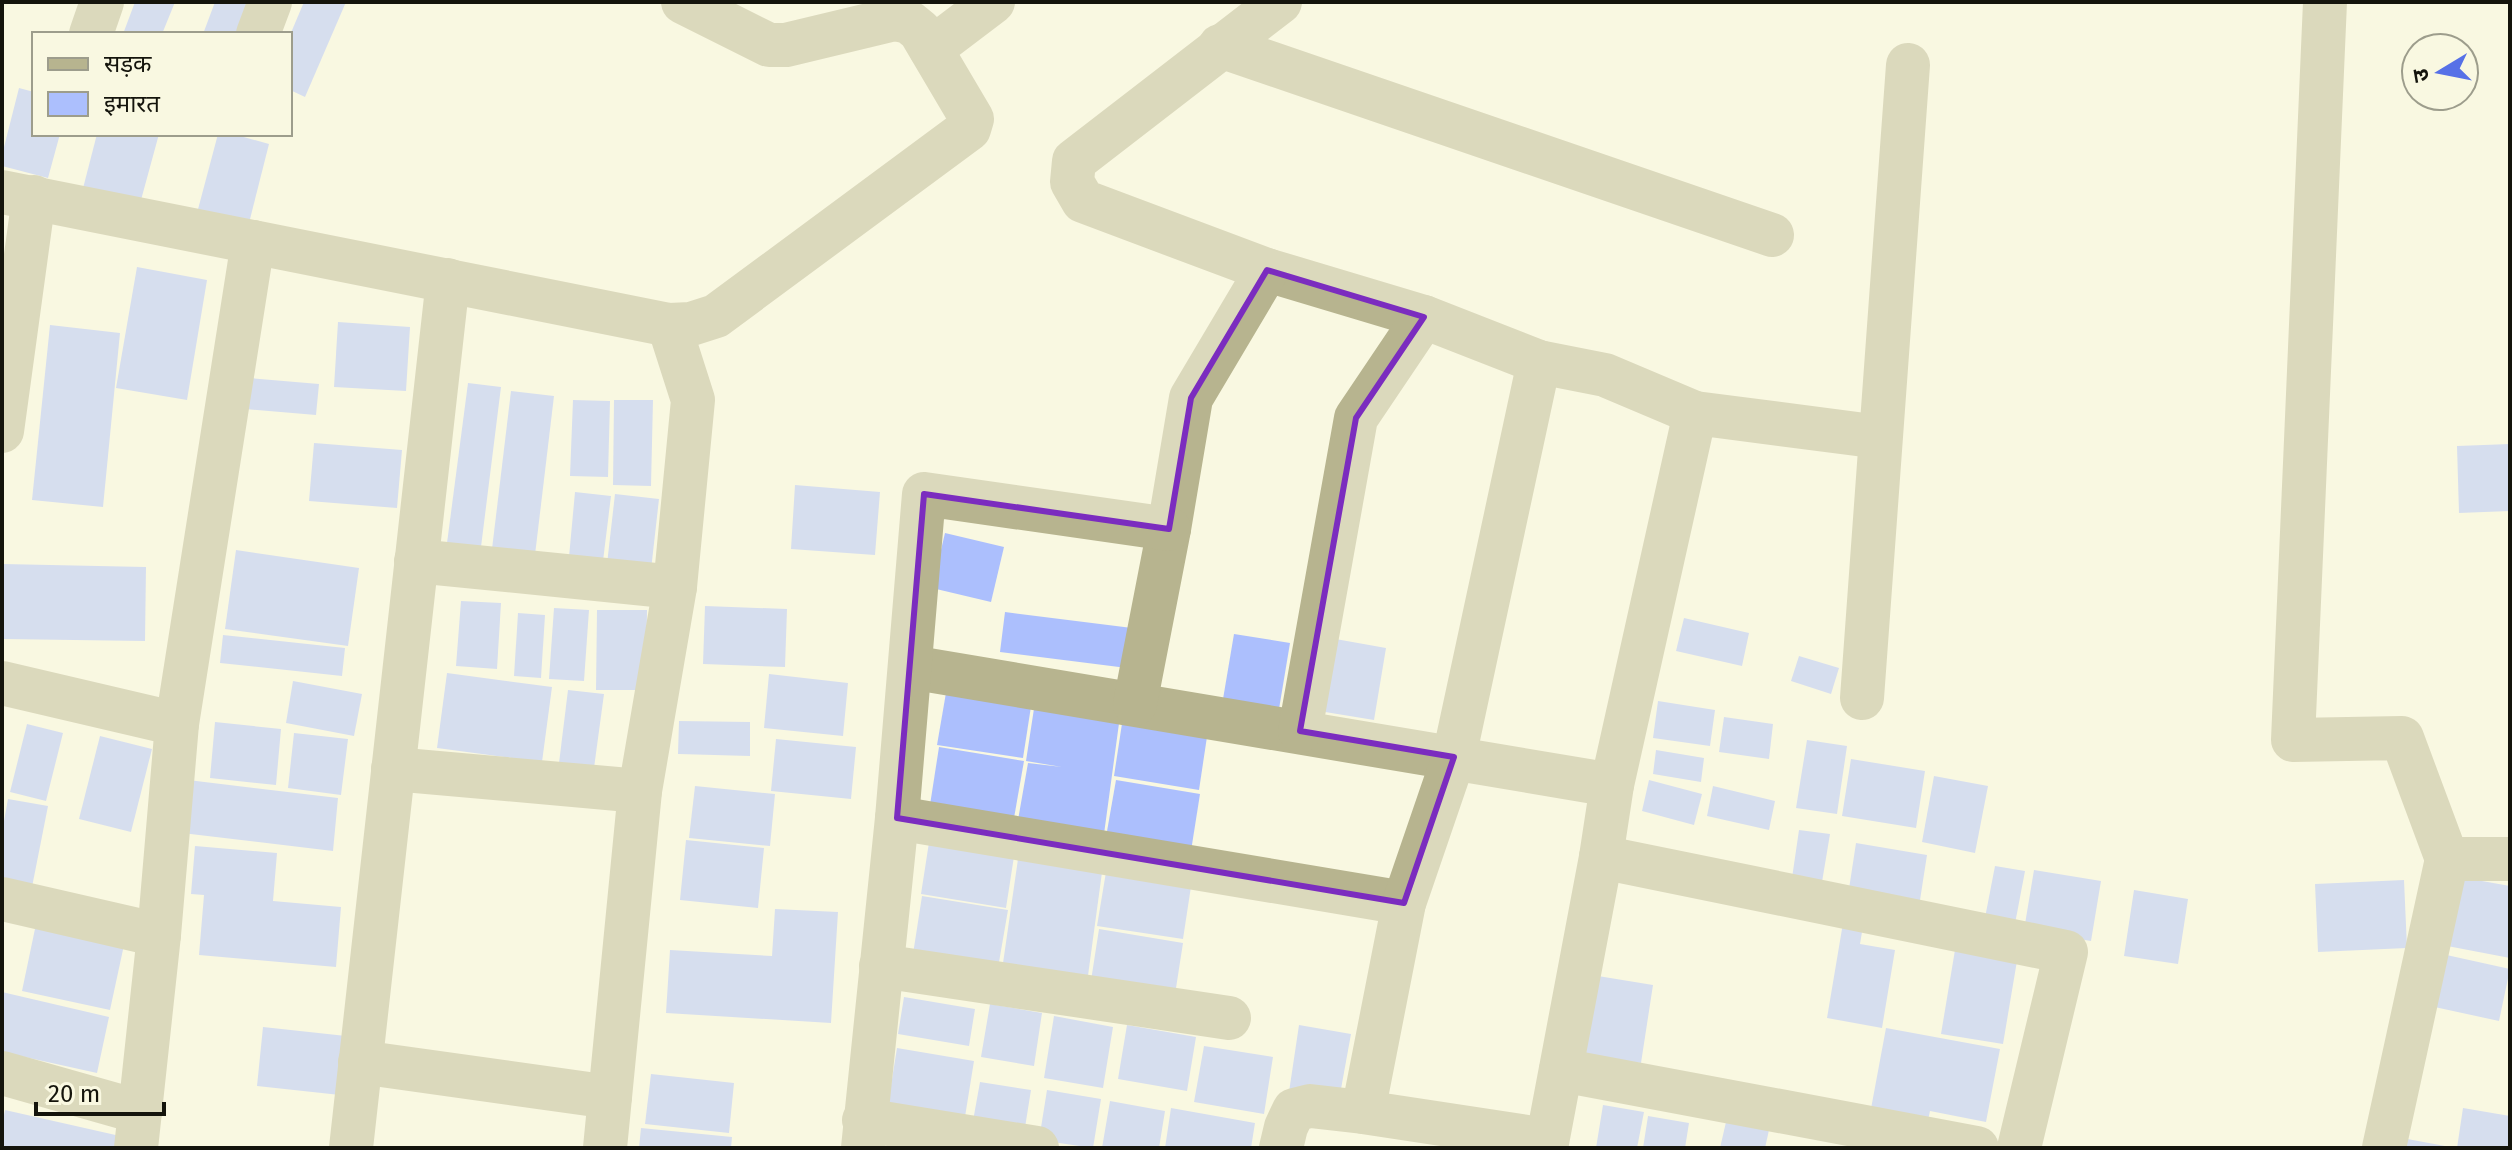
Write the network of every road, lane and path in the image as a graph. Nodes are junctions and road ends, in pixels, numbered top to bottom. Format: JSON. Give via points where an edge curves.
{"nodes":[{"id":1,"x":102,"y":2,"type":"edge"},
{"id":2,"x":270,"y":2,"type":"edge"},
{"id":3,"x":683,"y":2,"type":"edge"},
{"id":4,"x":993,"y":2,"type":"edge"},
{"id":5,"x":1280,"y":2,"type":"edge"},
{"id":6,"x":2325,"y":2,"type":"edge"},
{"id":7,"x":922,"y":24,"type":"edge"},
{"id":8,"x":92,"y":32,"type":"edge"},
{"id":9,"x":259,"y":32,"type":"edge"},
{"id":10,"x":1220,"y":46,"type":"junction"},
{"id":11,"x":1908,"y":65,"type":"dead end"},
{"id":12,"x":18,"y":195,"type":"edge"},
{"id":13,"x":1772,"y":235,"type":"dead end"},
{"id":14,"x":253,"y":242,"type":"junction"},
{"id":15,"x":1267,"y":270,"type":"junction"},
{"id":16,"x":448,"y":280,"type":"junction"},
{"id":17,"x":1424,"y":317,"type":"junction"},
{"id":18,"x":669,"y":325,"type":"junction"},
{"id":19,"x":1539,"y":362,"type":"junction"},
{"id":20,"x":1695,"y":413,"type":"junction"},
{"id":21,"x":2,"y":431,"type":"edge"},
{"id":22,"x":1880,"y":437,"type":"junction"},
{"id":23,"x":1169,"y":529,"type":"junction"},
{"id":24,"x":416,"y":561,"type":"junction"},
{"id":25,"x":675,"y":587,"type":"junction"},
{"id":26,"x":910,"y":667,"type":"junction"},
{"id":27,"x":2,"y":683,"type":"edge"},
{"id":28,"x":1862,"y":698,"type":"dead end"},
{"id":29,"x":1135,"y":704,"type":"junction"},
{"id":30,"x":177,"y":724,"type":"junction"},
{"id":31,"x":1300,"y":731,"type":"junction"},
{"id":32,"x":1454,"y":757,"type":"junction"},
{"id":33,"x":393,"y":769,"type":"junction"},
{"id":34,"x":1612,"y":785,"type":"junction"},
{"id":35,"x":640,"y":791,"type":"junction"},
{"id":36,"x":897,"y":818,"type":"junction"},
{"id":37,"x":1601,"y":857,"type":"junction"},
{"id":38,"x":2447,"y":859,"type":"junction"},
{"id":39,"x":2510,"y":859,"type":"edge"},
{"id":40,"x":2,"y":899,"type":"edge"},
{"id":41,"x":1404,"y":903,"type":"junction"},
{"id":42,"x":159,"y":935,"type":"junction"},
{"id":43,"x":881,"y":966,"type":"junction"},
{"id":44,"x":1229,"y":1018,"type":"dead end"},
{"id":45,"x":360,"y":1062,"type":"junction"},
{"id":46,"x":1561,"y":1070,"type":"junction"},
{"id":47,"x":2,"y":1073,"type":"edge"},
{"id":48,"x":610,"y":1097,"type":"junction"},
{"id":49,"x":1363,"y":1112,"type":"junction"},
{"id":50,"x":138,"y":1130,"type":"edge"},
{"id":51,"x":1789,"y":1131,"type":"edge"},
{"id":52,"x":863,"y":1134,"type":"edge"},
{"id":53,"x":1547,"y":1144,"type":"edge"},
{"id":54,"x":351,"y":1148,"type":"edge"},
{"id":55,"x":605,"y":1148,"type":"edge"},
{"id":56,"x":1037,"y":1148,"type":"edge"},
{"id":57,"x":1281,"y":1148,"type":"edge"},
{"id":58,"x":1977,"y":1148,"type":"edge"},
{"id":59,"x":2019,"y":1148,"type":"edge"},
{"id":60,"x":2384,"y":1148,"type":"edge"}],
"edges":[{"from":1,"to":8,"type":"street"},
{"from":2,"to":9,"type":"street"},
{"from":3,"to":7,"type":"street","via":[[769,45],[894,19]]},
{"from":4,"to":7,"type":"street"},
{"from":5,"to":10,"type":"street"},
{"from":6,"to":38,"type":"street","via":[[2293,740],[2402,738]]},
{"from":7,"to":18,"type":"street","via":[[972,119],[969,129],[716,316]]},
{"from":10,"to":13,"type":"street"},
{"from":10,"to":15,"type":"street","via":[[1074,161],[1072,182],[1083,201]]},
{"from":11,"to":22,"type":"street"},
{"from":12,"to":14,"type":"street"},
{"from":12,"to":21,"type":"street"},
{"from":14,"to":16,"type":"street"},
{"from":14,"to":30,"type":"street"},
{"from":15,"to":17,"type":"street"},
{"from":15,"to":23,"type":"street","via":[[1191,398]]},
{"from":16,"to":18,"type":"street"},
{"from":16,"to":24,"type":"street"},
{"from":17,"to":19,"type":"street"},
{"from":17,"to":31,"type":"street","via":[[1356,418]]},
{"from":18,"to":25,"type":"street","via":[[693,400]]},
{"from":19,"to":20,"type":"street","via":[[1605,375]]},
{"from":19,"to":32,"type":"street"},
{"from":20,"to":22,"type":"street"},
{"from":20,"to":34,"type":"street"},
{"from":22,"to":28,"type":"street"},
{"from":23,"to":26,"type":"street","via":[[924,494]]},
{"from":23,"to":29,"type":"street"},
{"from":24,"to":25,"type":"street"},
{"from":24,"to":33,"type":"street"},
{"from":25,"to":35,"type":"street"},
{"from":26,"to":29,"type":"street"},
{"from":26,"to":36,"type":"street"},
{"from":27,"to":30,"type":"street"},
{"from":29,"to":31,"type":"street"},
{"from":30,"to":42,"type":"street"},
{"from":31,"to":32,"type":"street"},
{"from":32,"to":34,"type":"street"},
{"from":32,"to":41,"type":"street"},
{"from":33,"to":35,"type":"street"},
{"from":33,"to":45,"type":"street"},
{"from":34,"to":37,"type":"street"},
{"from":35,"to":48,"type":"street"},
{"from":36,"to":41,"type":"street"},
{"from":36,"to":43,"type":"street"},
{"from":37,"to":46,"type":"street"},
{"from":37,"to":59,"type":"street","via":[[2066,952]]},
{"from":38,"to":39,"type":"street"},
{"from":38,"to":60,"type":"street"},
{"from":40,"to":42,"type":"street"},
{"from":41,"to":49,"type":"street"},
{"from":42,"to":50,"type":"street"},
{"from":43,"to":44,"type":"street"},
{"from":43,"to":52,"type":"street"},
{"from":45,"to":48,"type":"street"},
{"from":45,"to":54,"type":"street"},
{"from":46,"to":51,"type":"street"},
{"from":46,"to":53,"type":"street"},
{"from":47,"to":50,"type":"street"},
{"from":48,"to":55,"type":"street"},
{"from":49,"to":53,"type":"street"},
{"from":49,"to":57,"type":"street","via":[[1310,1106],[1294,1110]]},
{"from":51,"to":58,"type":"street"},
{"from":52,"to":56,"type":"street"}]}
